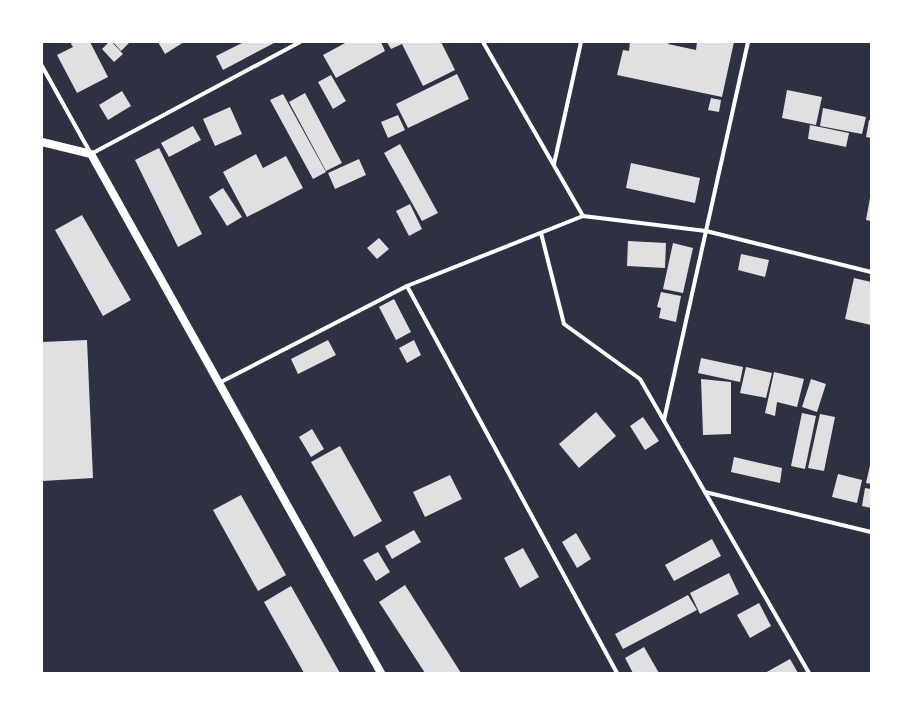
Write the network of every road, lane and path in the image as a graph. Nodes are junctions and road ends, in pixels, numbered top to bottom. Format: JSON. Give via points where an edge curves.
{"nodes":[{"id":1,"x":300,"y":42,"type":"edge"},
{"id":2,"x":483,"y":42,"type":"edge"},
{"id":3,"x":581,"y":42,"type":"edge"},
{"id":4,"x":748,"y":42,"type":"edge"},
{"id":5,"x":42,"y":66,"type":"edge"},
{"id":6,"x":42,"y":142,"type":"edge"},
{"id":7,"x":91,"y":154,"type":"junction"},
{"id":8,"x":554,"y":165,"type":"junction"},
{"id":9,"x":583,"y":216,"type":"junction"},
{"id":10,"x":706,"y":231,"type":"junction"},
{"id":11,"x":541,"y":233,"type":"junction"},
{"id":12,"x":871,"y":272,"type":"edge"},
{"id":13,"x":407,"y":286,"type":"junction"},
{"id":14,"x":219,"y":383,"type":"junction"},
{"id":15,"x":664,"y":420,"type":"junction"},
{"id":16,"x":705,"y":492,"type":"junction"},
{"id":17,"x":871,"y":532,"type":"edge"},
{"id":18,"x":381,"y":673,"type":"edge"},
{"id":19,"x":617,"y":673,"type":"edge"},
{"id":20,"x":809,"y":673,"type":"edge"}],
"edges":[{"from":1,"to":7,"type":"street"},
{"from":2,"to":8,"type":"street"},
{"from":3,"to":8,"type":"street"},
{"from":4,"to":10,"type":"street"},
{"from":5,"to":7,"type":"street"},
{"from":6,"to":7,"type":"main road"},
{"from":7,"to":14,"type":"main road"},
{"from":8,"to":9,"type":"street"},
{"from":9,"to":10,"type":"street"},
{"from":9,"to":11,"type":"street"},
{"from":10,"to":12,"type":"street"},
{"from":10,"to":15,"type":"street"},
{"from":11,"to":13,"type":"street"},
{"from":11,"to":15,"type":"street","via":[[564,324],[640,379]]},
{"from":13,"to":14,"type":"street"},
{"from":13,"to":19,"type":"street"},
{"from":14,"to":18,"type":"main road"},
{"from":15,"to":16,"type":"street"},
{"from":16,"to":17,"type":"street"},
{"from":16,"to":20,"type":"street"}]}
